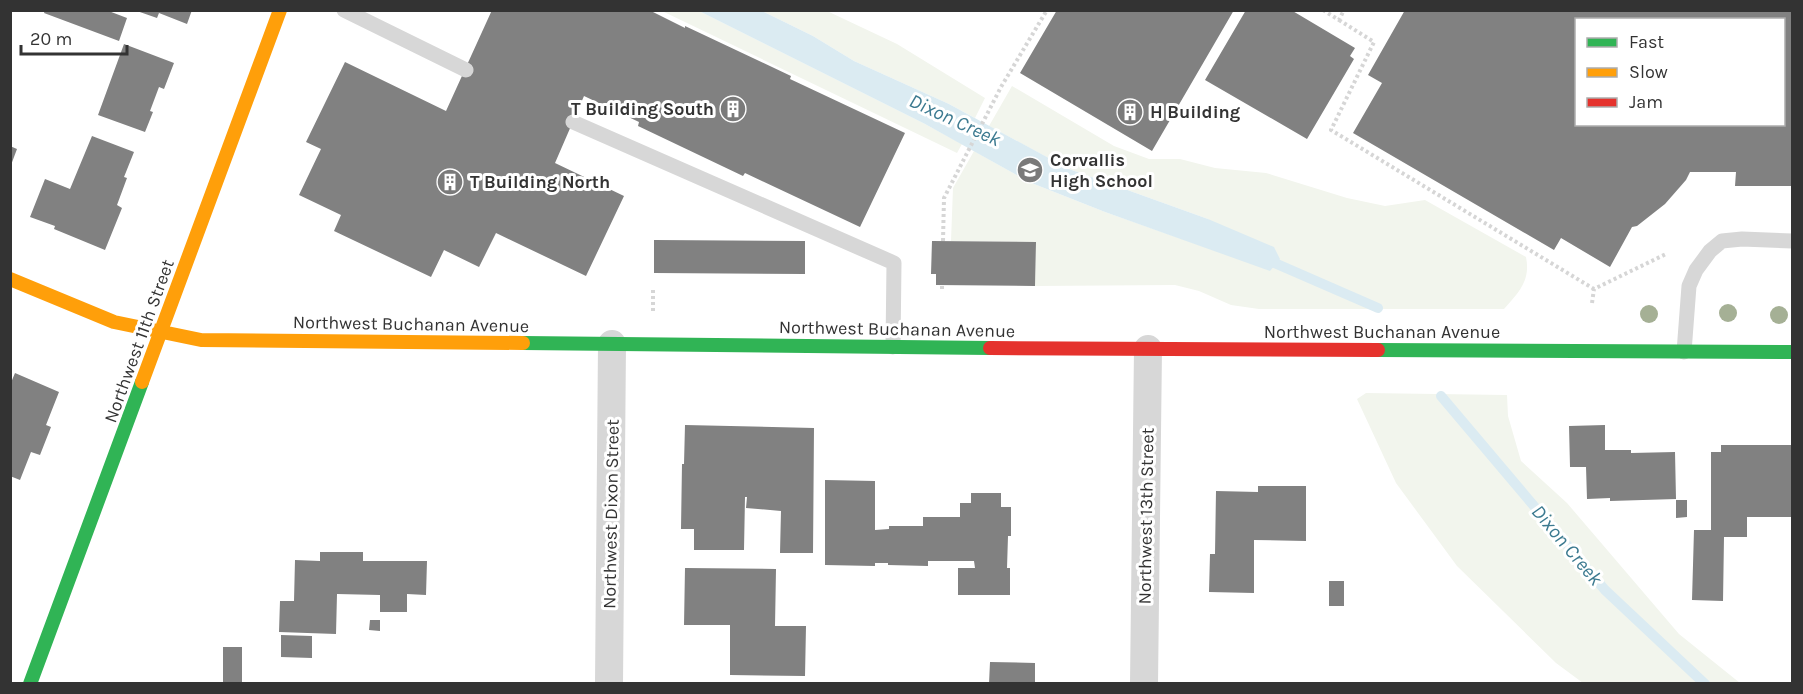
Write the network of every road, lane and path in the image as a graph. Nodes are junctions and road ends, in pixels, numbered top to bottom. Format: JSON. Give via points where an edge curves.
{"nodes":[{"id":1,"x":280,"y":10,"type":"edge"},
{"id":2,"x":344,"y":10,"type":"edge"},
{"id":3,"x":1047,"y":10,"type":"edge"},
{"id":4,"x":1323,"y":10,"type":"edge"},
{"id":5,"x":1344,"y":10,"type":"edge"},
{"id":6,"x":1339,"y":20,"type":"junction"},
{"id":7,"x":466,"y":70,"type":"dead end"},
{"id":8,"x":573,"y":122,"type":"dead end"},
{"id":9,"x":943,"y":241,"type":"dead end"},
{"id":10,"x":1792,"y":241,"type":"edge"},
{"id":11,"x":1666,"y":254,"type":"dead end"},
{"id":12,"x":10,"y":279,"type":"edge"},
{"id":13,"x":1594,"y":289,"type":"junction"},
{"id":14,"x":1592,"y":303,"type":"dead end"},
{"id":15,"x":161,"y":332,"type":"junction"},
{"id":16,"x":612,"y":344,"type":"junction"},
{"id":17,"x":893,"y":346,"type":"junction"},
{"id":18,"x":1148,"y":349,"type":"junction"},
{"id":19,"x":1684,"y":351,"type":"junction"},
{"id":20,"x":1792,"y":352,"type":"edge"},
{"id":21,"x":30,"y":684,"type":"edge"},
{"id":22,"x":609,"y":684,"type":"edge"},
{"id":23,"x":1144,"y":684,"type":"edge"}],
"edges":[{"from":1,"to":15,"type":"street","name":"Northwest 11th Street"},
{"from":2,"to":7,"type":"lane"},
{"from":3,"to":9,"type":"path","via":[[1001,87],[944,198]]},
{"from":4,"to":6,"type":"path"},
{"from":5,"to":6,"type":"path"},
{"from":6,"to":13,"type":"path","via":[[1374,42],[1331,130]]},
{"from":8,"to":17,"type":"lane","via":[[894,263]]},
{"from":10,"to":19,"type":"lane","via":[[1722,241],[1710,251],[1689,286]]},
{"from":11,"to":13,"type":"path"},
{"from":12,"to":15,"type":"street","name":"Northwest Buchanan Avenue","via":[[114,322]]},
{"from":13,"to":14,"type":"path"},
{"from":15,"to":16,"type":"street","name":"Northwest Buchanan Avenue","via":[[206,340]]},
{"from":15,"to":21,"type":"street","name":"Northwest 11th Street"},
{"from":16,"to":17,"type":"street","name":"Northwest Buchanan Avenue"},
{"from":16,"to":22,"type":"street","name":"Northwest Dixon Street"},
{"from":17,"to":18,"type":"street","name":"Northwest Buchanan Avenue"},
{"from":18,"to":19,"type":"street","name":"Northwest Buchanan Avenue"},
{"from":18,"to":23,"type":"street","name":"Northwest 13th Street"},
{"from":19,"to":20,"type":"street","name":"Northwest Buchanan Avenue"}]}
